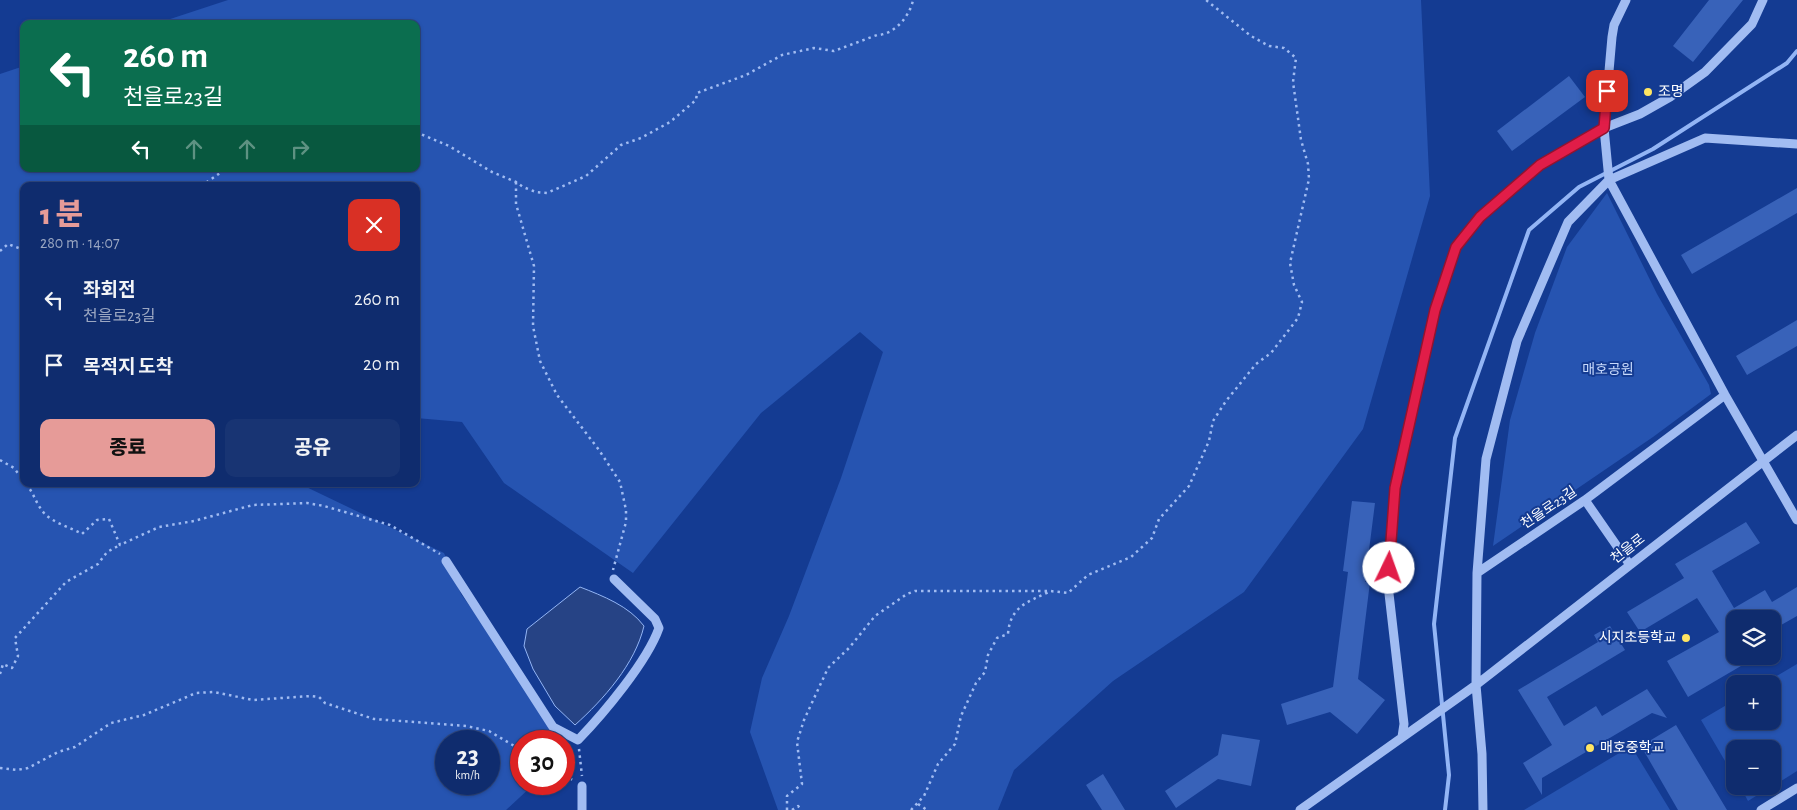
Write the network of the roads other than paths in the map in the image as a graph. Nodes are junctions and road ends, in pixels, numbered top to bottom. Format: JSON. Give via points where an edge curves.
{"nodes":[{"id":1,"x":1626,"y":0,"type":"edge"},
{"id":2,"x":1763,"y":0,"type":"edge"},
{"id":3,"x":1604,"y":128,"type":"junction"},
{"id":4,"x":1797,"y":144,"type":"edge"},
{"id":5,"x":1610,"y":180,"type":"junction"},
{"id":6,"x":1725,"y":395,"type":"junction"},
{"id":7,"x":1797,"y":435,"type":"edge"},
{"id":8,"x":1762,"y":460,"type":"junction"},
{"id":9,"x":1585,"y":500,"type":"junction"},
{"id":10,"x":1797,"y":520,"type":"edge"},
{"id":11,"x":446,"y":561,"type":"road end"},
{"id":12,"x":1630,"y":565,"type":"junction"},
{"id":13,"x":1477,"y":573,"type":"junction"},
{"id":14,"x":614,"y":579,"type":"road end"},
{"id":15,"x":1476,"y":685,"type":"junction"},
{"id":16,"x":1402,"y":738,"type":"junction"},
{"id":17,"x":582,"y":786,"type":"road end"},
{"id":18,"x":1797,"y":788,"type":"edge"},
{"id":19,"x":582,"y":810,"type":"edge"},
{"id":20,"x":1300,"y":810,"type":"edge"},
{"id":21,"x":1482,"y":810,"type":"edge"},
{"id":22,"x":1761,"y":810,"type":"edge"}],
"edges":[{"from":1,"to":3,"type":"street","via":[[1614,25]]},
{"from":2,"to":3,"type":"street","via":[[1752,24],[1705,72],[1640,114]]},
{"from":3,"to":5,"type":"street"},
{"from":3,"to":16,"type":"street","via":[[1540,165],[1480,217],[1456,247],[1435,310],[1394,498],[1388,585],[1404,724]]},
{"from":4,"to":5,"type":"street","via":[[1705,138]]},
{"from":5,"to":6,"type":"street"},
{"from":5,"to":13,"type":"street","via":[[1568,222],[1517,341],[1486,459]]},
{"from":6,"to":8,"type":"street"},
{"from":6,"to":9,"type":"street","name":"천을로23길"},
{"from":7,"to":8,"type":"street","name":"천을로"},
{"from":8,"to":10,"type":"street"},
{"from":8,"to":12,"type":"street","name":"천을로"},
{"from":9,"to":12,"type":"street"},
{"from":9,"to":13,"type":"street","name":"천을로23길"},
{"from":11,"to":14,"type":"street","via":[[553,727],[578,740],[602,714],[651,645],[659,628],[655,619]]},
{"from":12,"to":15,"type":"street","name":"천을로"},
{"from":13,"to":15,"type":"street"},
{"from":15,"to":16,"type":"street","name":"천을로"},
{"from":15,"to":21,"type":"street","via":[[1482,754]]},
{"from":16,"to":20,"type":"street"},
{"from":17,"to":19,"type":"street"},
{"from":18,"to":22,"type":"street"}]}
